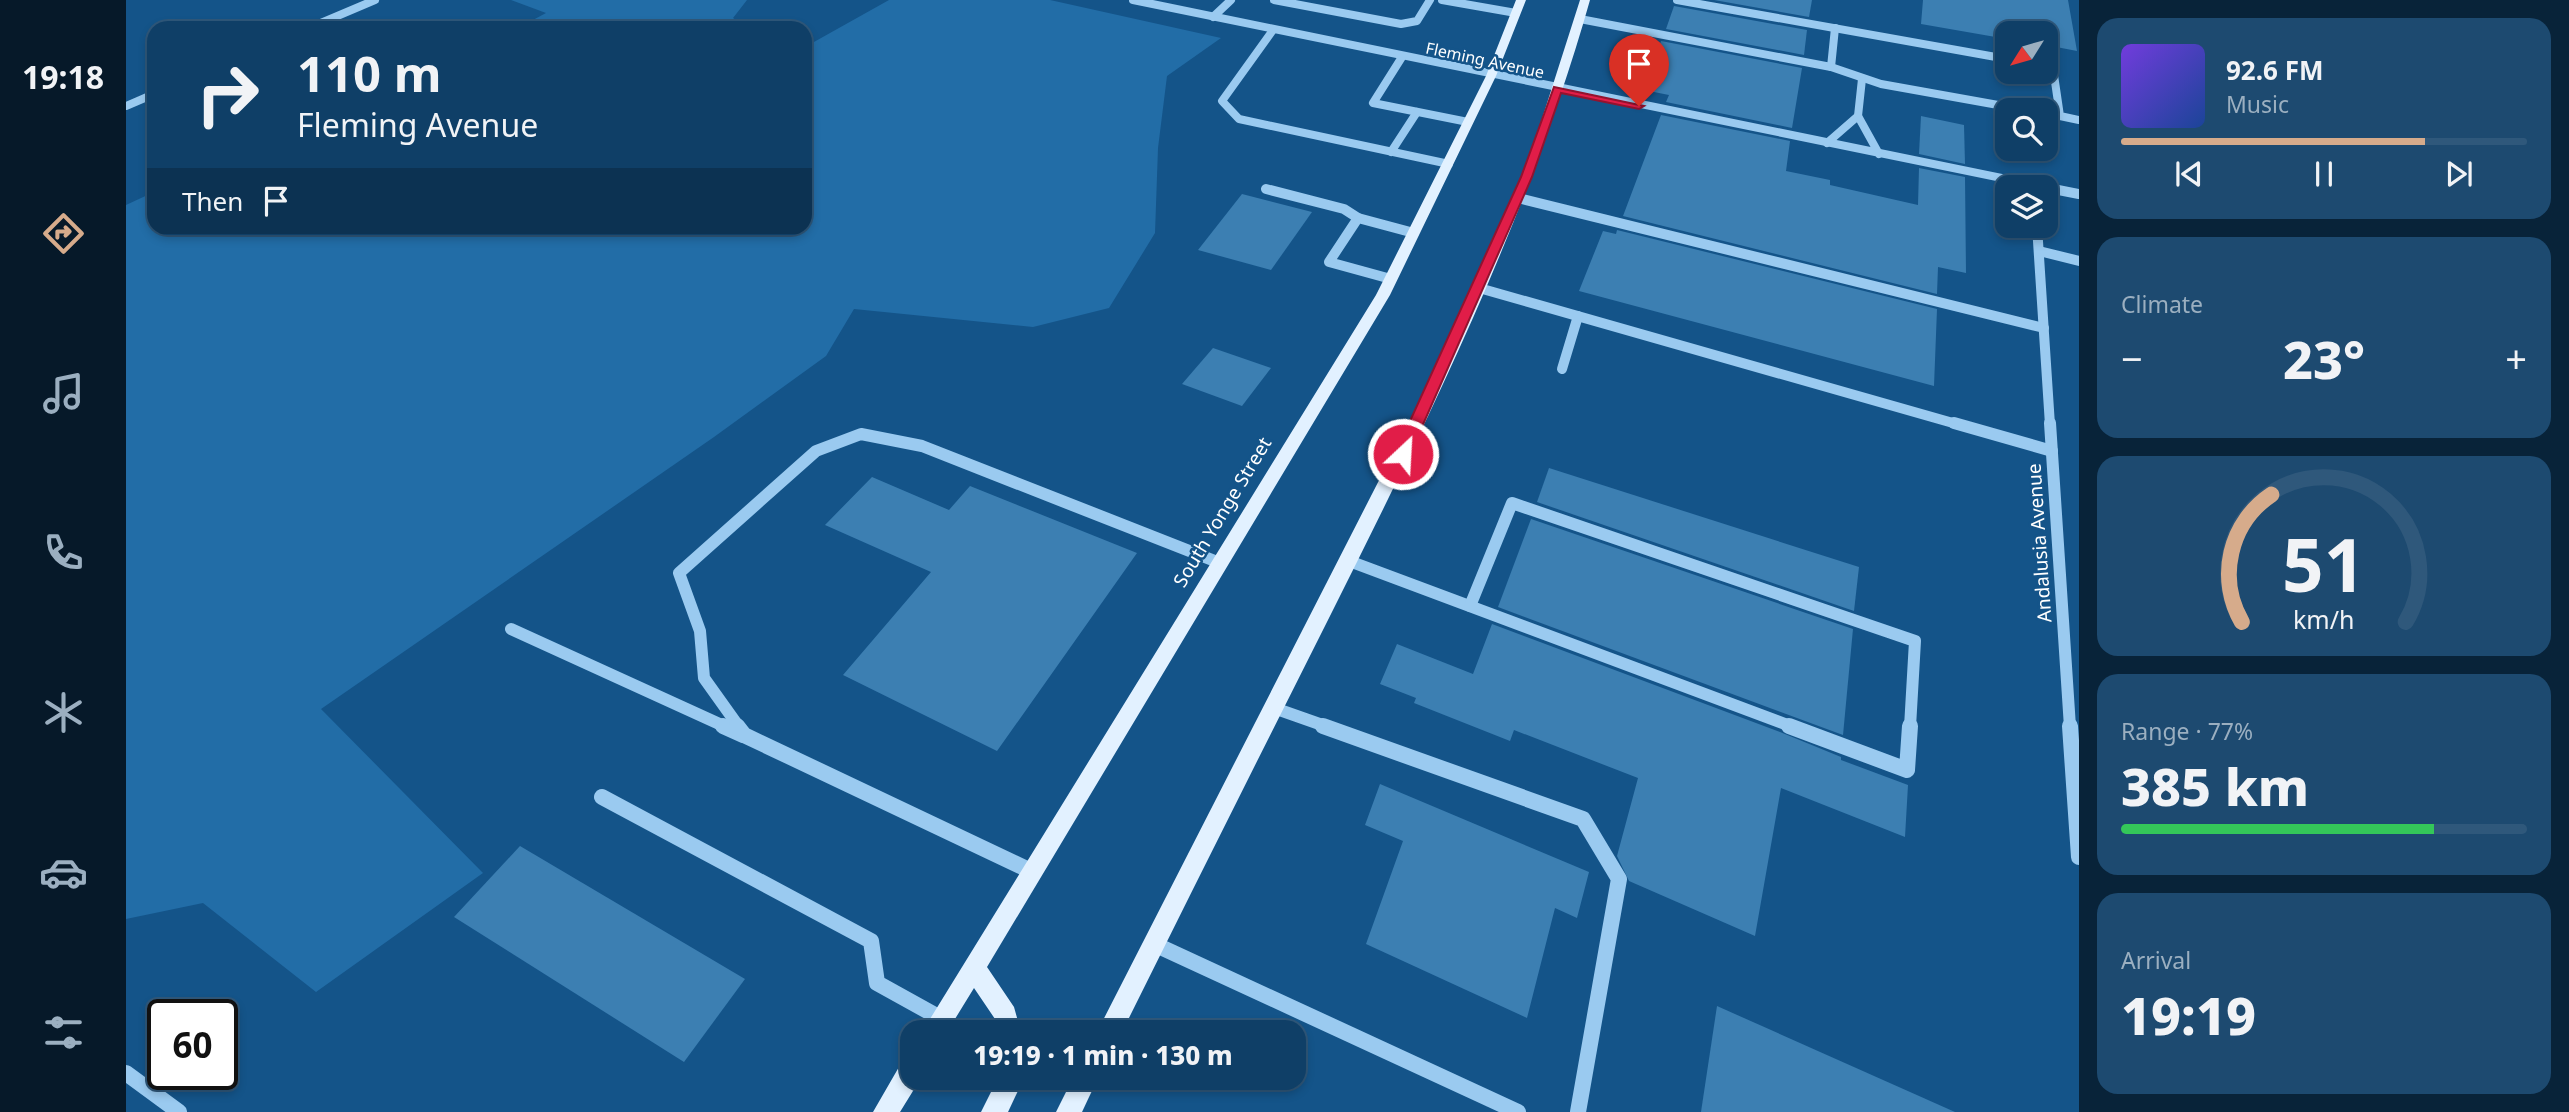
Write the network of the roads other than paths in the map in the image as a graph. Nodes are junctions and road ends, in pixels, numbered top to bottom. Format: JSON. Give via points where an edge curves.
{"nodes":[{"id":1,"x":375,"y":0,"type":"edge"},
{"id":2,"x":1133,"y":0,"type":"edge"},
{"id":3,"x":1231,"y":0,"type":"edge"},
{"id":4,"x":1274,"y":0,"type":"edge"},
{"id":5,"x":1430,"y":0,"type":"edge"},
{"id":6,"x":1442,"y":0,"type":"edge"},
{"id":7,"x":1521,"y":0,"type":"edge"},
{"id":8,"x":1585,"y":0,"type":"edge"},
{"id":9,"x":1677,"y":0,"type":"edge"},
{"id":10,"x":1516,"y":13,"type":"junction"},
{"id":11,"x":1213,"y":17,"type":"junction"},
{"id":12,"x":1580,"y":19,"type":"junction"},
{"id":13,"x":326,"y":21,"type":"edge"},
{"id":14,"x":1835,"y":28,"type":"junction"},
{"id":15,"x":1273,"y":30,"type":"junction"},
{"id":16,"x":1402,"y":57,"type":"junction"},
{"id":17,"x":1995,"y":57,"type":"edge"},
{"id":18,"x":1831,"y":67,"type":"junction"},
{"id":19,"x":1491,"y":76,"type":"junction"},
{"id":20,"x":1862,"y":79,"type":"junction"},
{"id":21,"x":2055,"y":84,"type":"edge"},
{"id":22,"x":1558,"y":90,"type":"junction"},
{"id":23,"x":147,"y":97,"type":"edge"},
{"id":24,"x":1995,"y":104,"type":"edge"},
{"id":25,"x":126,"y":106,"type":"edge"},
{"id":26,"x":1417,"y":112,"type":"junction"},
{"id":27,"x":1858,"y":116,"type":"junction"},
{"id":28,"x":2060,"y":116,"type":"joint"},
{"id":29,"x":2079,"y":120,"type":"edge"},
{"id":30,"x":1468,"y":122,"type":"junction"},
{"id":31,"x":1828,"y":143,"type":"junction"},
{"id":32,"x":1391,"y":152,"type":"junction"},
{"id":33,"x":1879,"y":154,"type":"junction"},
{"id":34,"x":1449,"y":164,"type":"junction"},
{"id":35,"x":1995,"y":178,"type":"edge"},
{"id":36,"x":1266,"y":189,"type":"dead end"},
{"id":37,"x":2058,"y":190,"type":"edge"},
{"id":38,"x":2079,"y":194,"type":"edge"},
{"id":39,"x":1518,"y":198,"type":"junction"},
{"id":40,"x":1358,"y":218,"type":"junction"},
{"id":41,"x":1414,"y":233,"type":"junction"},
{"id":42,"x":2038,"y":238,"type":"edge"},
{"id":43,"x":2039,"y":251,"type":"junction"},
{"id":44,"x":2079,"y":261,"type":"edge"},
{"id":45,"x":1391,"y":279,"type":"junction"},
{"id":46,"x":1479,"y":288,"type":"junction"},
{"id":47,"x":1578,"y":317,"type":"junction"},
{"id":48,"x":2044,"y":328,"type":"junction"},
{"id":49,"x":1562,"y":369,"type":"dead end"},
{"id":50,"x":2052,"y":451,"type":"junction"},
{"id":51,"x":1349,"y":561,"type":"junction"},
{"id":52,"x":1220,"y":563,"type":"junction"},
{"id":53,"x":1470,"y":606,"type":"junction"},
{"id":54,"x":511,"y":629,"type":"dead end"},
{"id":55,"x":1274,"y":708,"type":"junction"},
{"id":56,"x":744,"y":735,"type":"junction"},
{"id":57,"x":602,"y":797,"type":"dead end"},
{"id":58,"x":2079,"y":857,"type":"edge"},
{"id":59,"x":1032,"y":872,"type":"junction"},
{"id":60,"x":1154,"y":944,"type":"junction"},
{"id":61,"x":974,"y":968,"type":"junction"},
{"id":62,"x":929,"y":1020,"type":"edge"},
{"id":63,"x":942,"y":1020,"type":"edge"},
{"id":64,"x":1007,"y":1020,"type":"edge"},
{"id":65,"x":1115,"y":1020,"type":"edge"},
{"id":66,"x":126,"y":1073,"type":"edge"},
{"id":67,"x":900,"y":1089,"type":"edge"},
{"id":68,"x":1006,"y":1090,"type":"edge"},
{"id":69,"x":1080,"y":1090,"type":"edge"},
{"id":70,"x":179,"y":1112,"type":"edge"},
{"id":71,"x":886,"y":1112,"type":"edge"},
{"id":72,"x":994,"y":1112,"type":"edge"},
{"id":73,"x":1069,"y":1112,"type":"edge"},
{"id":74,"x":1518,"y":1112,"type":"edge"},
{"id":75,"x":1578,"y":1112,"type":"edge"}],
"edges":[{"from":1,"to":13,"type":"street"},
{"from":2,"to":11,"type":"street","name":"Fleming Avenue"},
{"from":3,"to":11,"type":"street"},
{"from":4,"to":5,"type":"street","via":[[1401,24],[1417,21]]},
{"from":6,"to":10,"type":"street"},
{"from":7,"to":10,"type":"main road","name":"South Yonge Street"},
{"from":8,"to":12,"type":"main road"},
{"from":9,"to":14,"type":"lane"},
{"from":10,"to":19,"type":"main road","name":"South Yonge Street"},
{"from":11,"to":15,"type":"street","name":"Fleming Avenue"},
{"from":12,"to":18,"type":"street"},
{"from":12,"to":22,"type":"main road"},
{"from":14,"to":17,"type":"lane"},
{"from":14,"to":18,"type":"street"},
{"from":15,"to":16,"type":"street","name":"Fleming Avenue"},
{"from":15,"to":32,"type":"lane","via":[[1222,101],[1239,119]]},
{"from":16,"to":19,"type":"street","name":"Fleming Avenue"},
{"from":16,"to":26,"type":"lane","via":[[1373,103]]},
{"from":18,"to":20,"type":"street"},
{"from":19,"to":22,"type":"street","name":"Fleming Avenue"},
{"from":19,"to":30,"type":"main road","name":"South Yonge Street"},
{"from":20,"to":24,"type":"street"},
{"from":20,"to":27,"type":"lane"},
{"from":21,"to":28,"type":"street"},
{"from":22,"to":31,"type":"street","name":"Fleming Avenue"},
{"from":22,"to":39,"type":"main road"},
{"from":23,"to":25,"type":"street"},
{"from":26,"to":30,"type":"lane"},
{"from":26,"to":32,"type":"street"},
{"from":27,"to":31,"type":"street"},
{"from":27,"to":33,"type":"street"},
{"from":28,"to":29,"type":"street"},
{"from":30,"to":34,"type":"main road","name":"South Yonge Street"},
{"from":31,"to":33,"type":"street","name":"Fleming Avenue"},
{"from":32,"to":34,"type":"lane"},
{"from":33,"to":35,"type":"street","name":"Fleming Avenue"},
{"from":34,"to":41,"type":"main road","name":"South Yonge Street"},
{"from":36,"to":40,"type":"street","via":[[1344,209]]},
{"from":37,"to":38,"type":"street","name":"Fleming Avenue"},
{"from":39,"to":46,"type":"main road"},
{"from":39,"to":48,"type":"street"},
{"from":40,"to":41,"type":"street"},
{"from":40,"to":45,"type":"street","via":[[1329,262]]},
{"from":41,"to":45,"type":"main road","name":"South Yonge Street"},
{"from":42,"to":43,"type":"street","name":"Andalusia Avenue"},
{"from":43,"to":44,"type":"street"},
{"from":43,"to":48,"type":"street","name":"Andalusia Avenue"},
{"from":45,"to":52,"type":"main road","name":"South Yonge Street"},
{"from":46,"to":47,"type":"street"},
{"from":46,"to":51,"type":"main road"},
{"from":47,"to":49,"type":"street"},
{"from":47,"to":50,"type":"street"},
{"from":48,"to":50,"type":"street","name":"Andalusia Avenue"},
{"from":50,"to":58,"type":"street","name":"Andalusia Avenue"},
{"from":51,"to":53,"type":"street"},
{"from":51,"to":55,"type":"main road"},
{"from":52,"to":56,"type":"street","via":[[922,446],[861,434],[816,452],[678,573],[700,631],[704,678]]},
{"from":52,"to":59,"type":"main road","name":"South Yonge Street"},
{"from":53,"to":53,"type":"street","via":[[1512,503],[1915,641],[1907,770]]},
{"from":54,"to":56,"type":"street"},
{"from":55,"to":60,"type":"main road"},
{"from":55,"to":75,"type":"street","via":[[1583,819],[1619,879]]},
{"from":56,"to":59,"type":"street"},
{"from":57,"to":62,"type":"street","via":[[871,941],[877,983]]},
{"from":59,"to":61,"type":"main road","name":"South Yonge Street"},
{"from":60,"to":65,"type":"main road"},
{"from":60,"to":74,"type":"street"},
{"from":61,"to":63,"type":"main road","name":"South Yonge Street"},
{"from":61,"to":64,"type":"main road"},
{"from":66,"to":70,"type":"street"},
{"from":67,"to":71,"type":"main road"},
{"from":68,"to":72,"type":"main road"},
{"from":69,"to":73,"type":"main road"}]}
